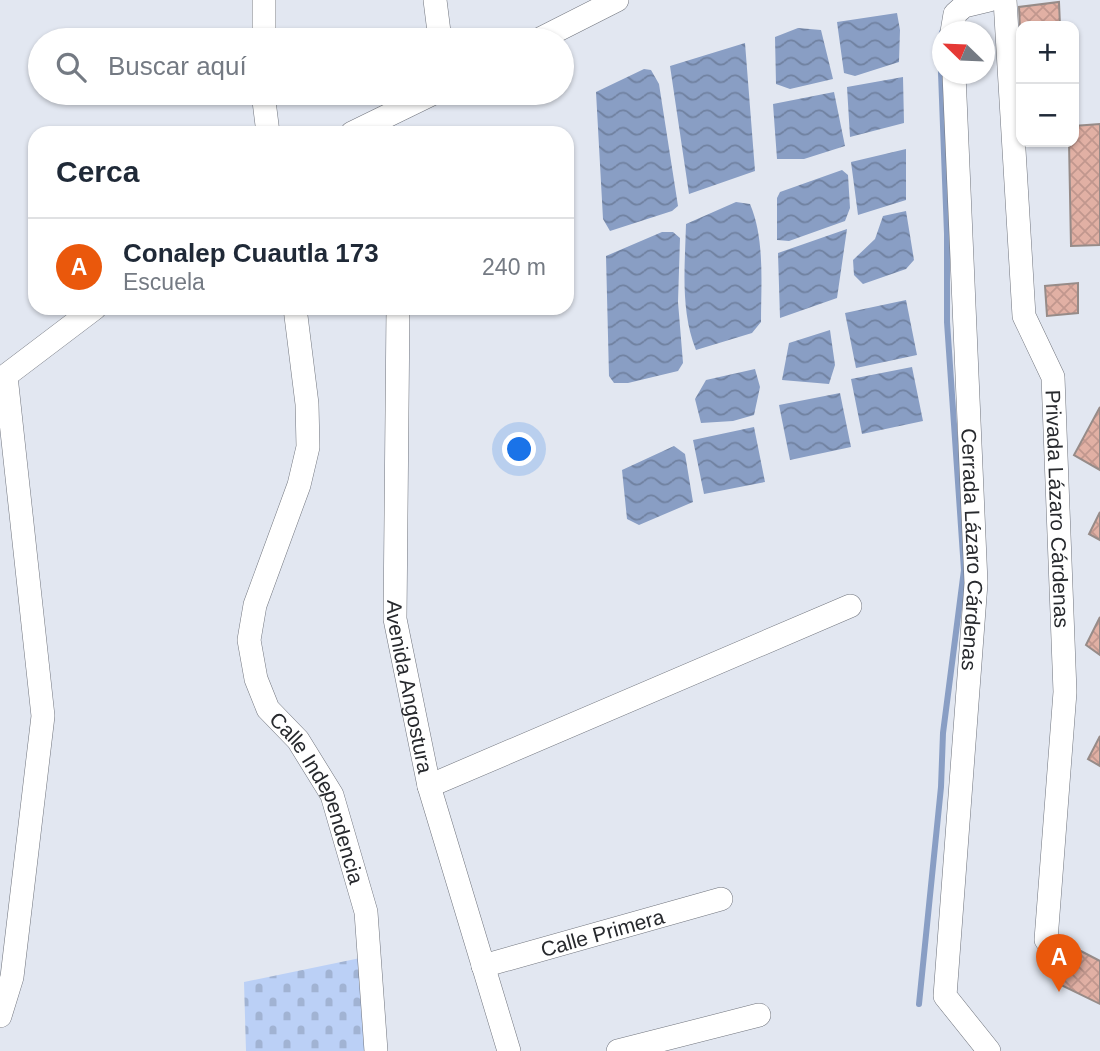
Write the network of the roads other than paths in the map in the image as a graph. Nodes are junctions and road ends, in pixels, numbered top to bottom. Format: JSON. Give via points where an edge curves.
{"nodes":[{"id":1,"x":264,"y":0,"type":"edge"},
{"id":2,"x":435,"y":0,"type":"edge"},
{"id":3,"x":617,"y":0,"type":"edge"},
{"id":4,"x":989,"y":0,"type":"edge"},
{"id":5,"x":1005,"y":0,"type":"edge"},
{"id":6,"x":954,"y":21,"type":"edge"},
{"id":7,"x":264,"y":28,"type":"edge"},
{"id":8,"x":438,"y":28,"type":"edge"},
{"id":9,"x":562,"y":28,"type":"edge"},
{"id":10,"x":954,"y":84,"type":"edge"},
{"id":11,"x":265,"y":105,"type":"edge"},
{"id":12,"x":416,"y":105,"type":"edge"},
{"id":13,"x":388,"y":124,"type":"edge"},
{"id":14,"x":267,"y":126,"type":"edge"},
{"id":15,"x":86,"y":315,"type":"edge"},
{"id":16,"x":296,"y":315,"type":"edge"},
{"id":17,"x":398,"y":315,"type":"edge"},
{"id":18,"x":3,"y":378,"type":"edge"},
{"id":19,"x":850,"y":606,"type":"dead end"},
{"id":20,"x":429,"y":786,"type":"junction"},
{"id":21,"x":721,"y":899,"type":"dead end"},
{"id":22,"x":1046,"y":940,"type":"dead end"},
{"id":23,"x":483,"y":966,"type":"junction"},
{"id":24,"x":759,"y":1015,"type":"dead end"},
{"id":25,"x":0,"y":1016,"type":"edge"},
{"id":26,"x":376,"y":1051,"type":"edge"},
{"id":27,"x":509,"y":1051,"type":"edge"},
{"id":28,"x":618,"y":1051,"type":"edge"},
{"id":29,"x":989,"y":1051,"type":"edge"}],
"edges":[{"from":1,"to":7,"type":"street"},
{"from":2,"to":8,"type":"street"},
{"from":3,"to":9,"type":"street"},
{"from":4,"to":6,"type":"street","via":[[964,6]]},
{"from":5,"to":22,"type":"street","name":"Privada Lázaro Cárdenas","via":[[1024,316],[1053,377],[1065,692]]},
{"from":10,"to":29,"type":"street","name":"Cerrada Lázaro Cárdenas","via":[[976,583],[945,996]]},
{"from":11,"to":14,"type":"street"},
{"from":12,"to":13,"type":"street"},
{"from":15,"to":18,"type":"street"},
{"from":16,"to":26,"type":"street","name":"Calle Independencia","via":[[308,447],[299,485],[255,605],[250,640],[256,679],[268,709],[298,740],[332,795],[366,912]]},
{"from":17,"to":20,"type":"street","name":"Avenida Angostura","via":[[395,619]]},
{"from":18,"to":25,"type":"street","via":[[43,716],[12,976]]},
{"from":19,"to":20,"type":"street"},
{"from":20,"to":23,"type":"street","name":"Avenida Angostura"},
{"from":21,"to":23,"type":"street","name":"Calle Primera"},
{"from":23,"to":27,"type":"street","name":"Avenida Angostura"},
{"from":24,"to":28,"type":"street"}]}
